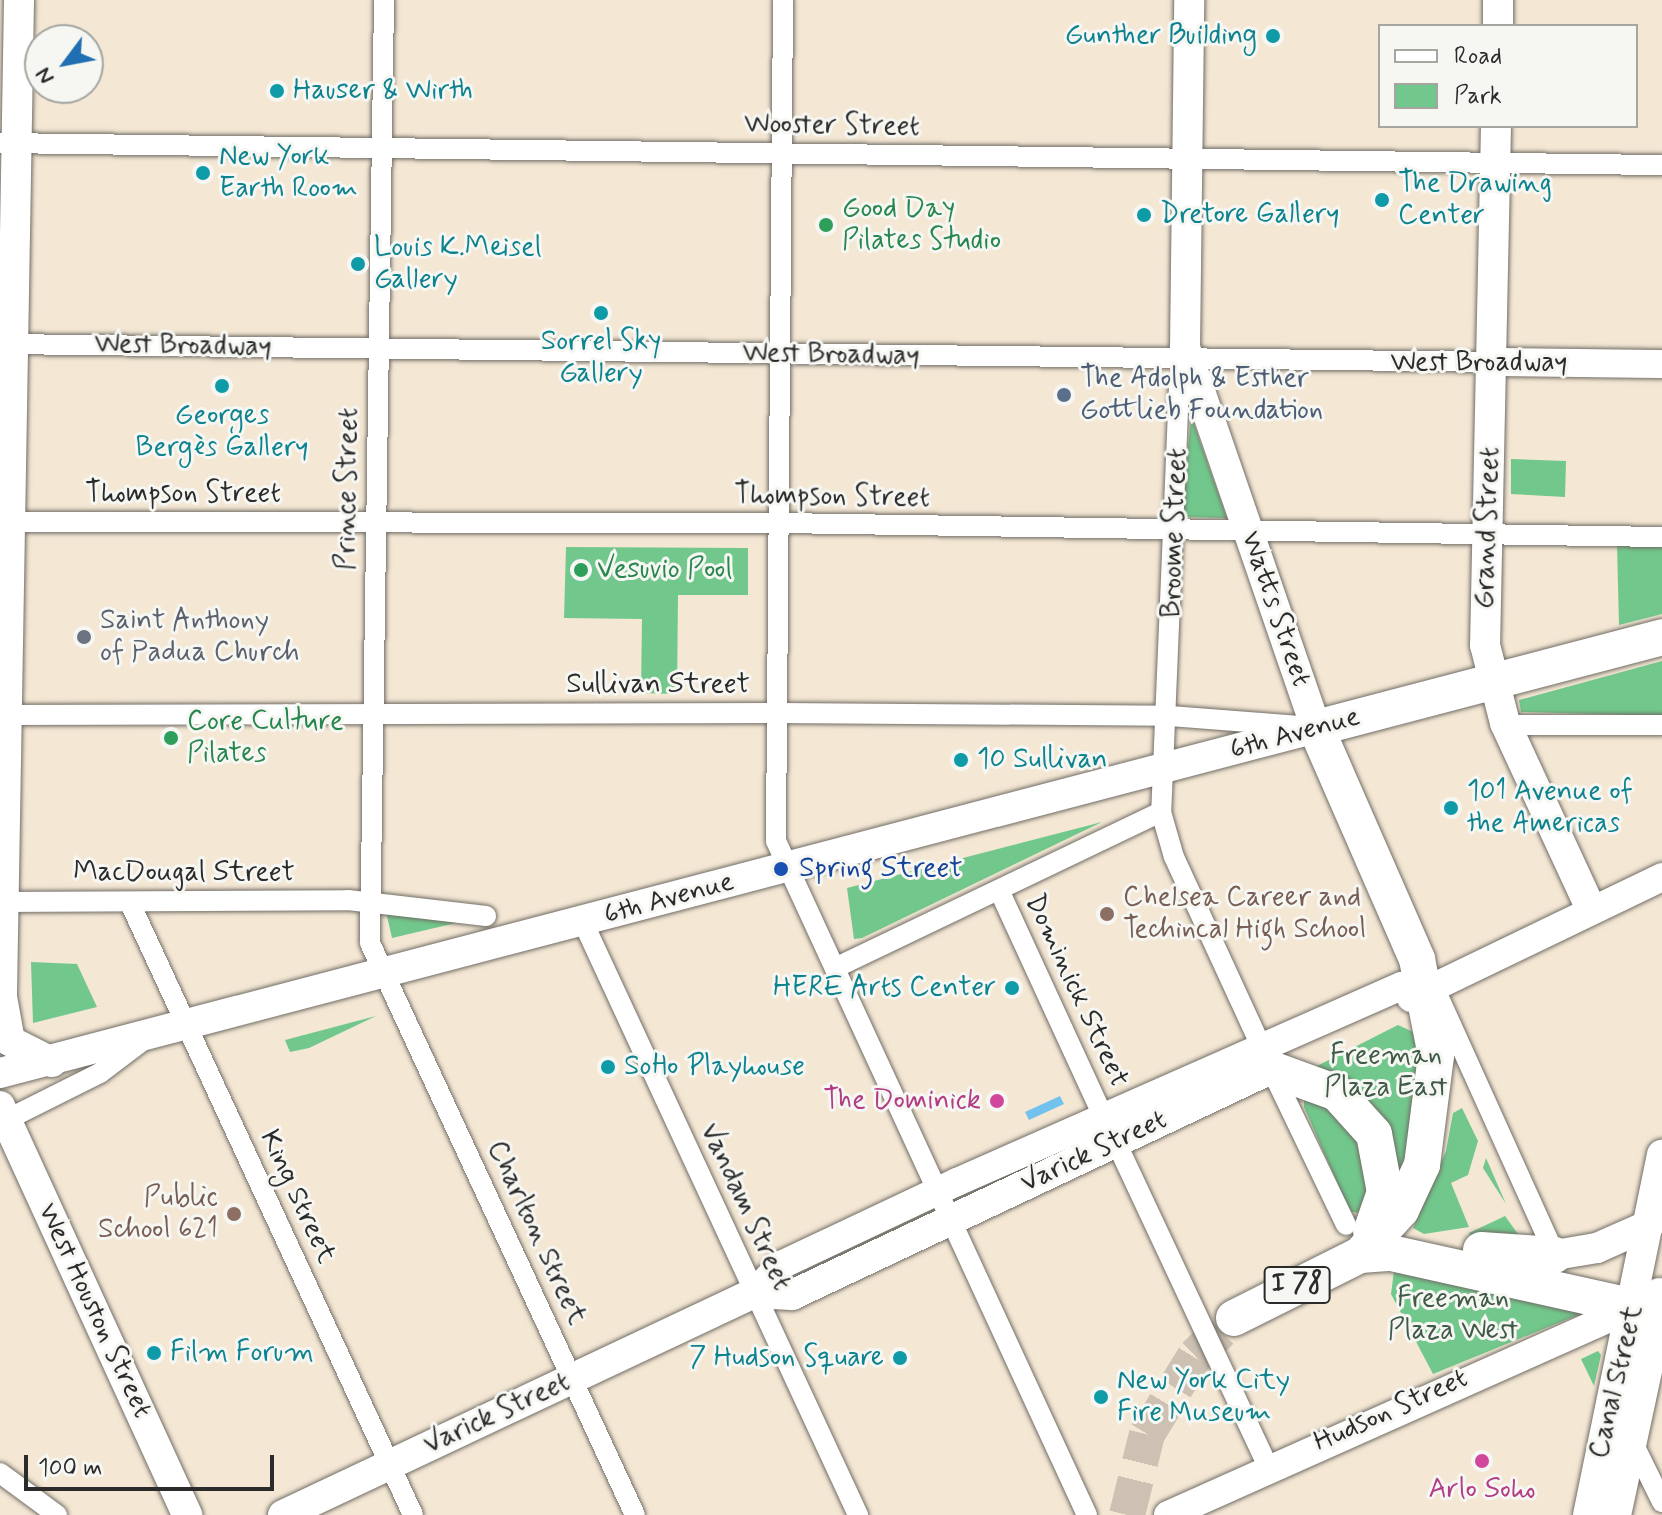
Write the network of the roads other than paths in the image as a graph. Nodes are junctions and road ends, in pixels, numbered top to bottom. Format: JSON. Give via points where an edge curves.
{"nodes":[{"id":1,"x":19,"y":0,"type":"edge"},
{"id":2,"x":384,"y":0,"type":"edge"},
{"id":3,"x":783,"y":0,"type":"edge"},
{"id":4,"x":1189,"y":0,"type":"edge"},
{"id":5,"x":1498,"y":0,"type":"edge"},
{"id":6,"x":1498,"y":24,"type":"edge"},
{"id":7,"x":1496,"y":128,"type":"edge"},
{"id":8,"x":8,"y":144,"type":"edge"},
{"id":9,"x":382,"y":147,"type":"junction"},
{"id":10,"x":781,"y":152,"type":"junction"},
{"id":11,"x":1186,"y":160,"type":"junction"},
{"id":12,"x":1496,"y":163,"type":"junction"},
{"id":13,"x":1662,"y":165,"type":"edge"},
{"id":14,"x":7,"y":344,"type":"edge"},
{"id":15,"x":379,"y":349,"type":"junction"},
{"id":16,"x":781,"y":354,"type":"junction"},
{"id":17,"x":1189,"y":361,"type":"junction"},
{"id":18,"x":1494,"y":362,"type":"junction"},
{"id":19,"x":1662,"y":364,"type":"edge"},
{"id":20,"x":5,"y":522,"type":"edge"},
{"id":21,"x":375,"y":522,"type":"junction"},
{"id":22,"x":780,"y":523,"type":"junction"},
{"id":23,"x":1174,"y":531,"type":"junction"},
{"id":24,"x":1250,"y":533,"type":"junction"},
{"id":25,"x":1486,"y":533,"type":"junction"},
{"id":26,"x":1662,"y":537,"type":"edge"},
{"id":27,"x":1662,"y":637,"type":"edge"},
{"id":28,"x":1493,"y":684,"type":"junction"},
{"id":29,"x":372,"y":712,"type":"junction"},
{"id":30,"x":777,"y":713,"type":"junction"},
{"id":31,"x":4,"y":715,"type":"edge"},
{"id":32,"x":1170,"y":716,"type":"junction"},
{"id":33,"x":1506,"y":725,"type":"junction"},
{"id":34,"x":1662,"y":725,"type":"edge"},
{"id":35,"x":1316,"y":728,"type":"junction"},
{"id":36,"x":1164,"y":768,"type":"junction"},
{"id":37,"x":1161,"y":812,"type":"junction"},
{"id":38,"x":789,"y":868,"type":"junction"},
{"id":39,"x":1662,"y":877,"type":"edge"},
{"id":40,"x":999,"y":890,"type":"junction"},
{"id":41,"x":2,"y":902,"type":"edge"},
{"id":42,"x":368,"y":902,"type":"junction"},
{"id":43,"x":130,"y":903,"type":"junction"},
{"id":44,"x":1591,"y":909,"type":"junction"},
{"id":45,"x":486,"y":916,"type":"dead end"},
{"id":46,"x":583,"y":922,"type":"junction"},
{"id":47,"x":835,"y":968,"type":"junction"},
{"id":48,"x":385,"y":975,"type":"junction"},
{"id":49,"x":1429,"y":985,"type":"junction"},
{"id":50,"x":187,"y":1027,"type":"junction"},
{"id":51,"x":147,"y":1037,"type":"junction"},
{"id":52,"x":1266,"y":1058,"type":"junction"},
{"id":53,"x":52,"y":1062,"type":"junction"},
{"id":54,"x":0,"y":1073,"type":"edge"},
{"id":55,"x":3,"y":1113,"type":"edge"},
{"id":56,"x":1110,"y":1129,"type":"junction"},
{"id":57,"x":1662,"y":1155,"type":"edge"},
{"id":58,"x":938,"y":1191,"type":"junction"},
{"id":59,"x":951,"y":1219,"type":"junction"},
{"id":60,"x":1649,"y":1225,"type":"junction"},
{"id":61,"x":1366,"y":1244,"type":"junction"},
{"id":62,"x":1555,"y":1255,"type":"junction"},
{"id":63,"x":754,"y":1293,"type":"junction"},
{"id":64,"x":1656,"y":1296,"type":"edge"},
{"id":65,"x":1234,"y":1318,"type":"tunnel mouth"},
{"id":66,"x":572,"y":1379,"type":"junction"},
{"id":67,"x":1630,"y":1437,"type":"junction"},
{"id":68,"x":389,"y":1464,"type":"junction"},
{"id":69,"x":1268,"y":1467,"type":"junction"},
{"id":70,"x":0,"y":1473,"type":"edge"},
{"id":71,"x":1662,"y":1502,"type":"edge"},
{"id":72,"x":57,"y":1515,"type":"edge"},
{"id":73,"x":187,"y":1515,"type":"edge"},
{"id":74,"x":283,"y":1515,"type":"edge"},
{"id":75,"x":413,"y":1515,"type":"edge"},
{"id":76,"x":635,"y":1515,"type":"edge"},
{"id":77,"x":858,"y":1515,"type":"edge"},
{"id":78,"x":1087,"y":1515,"type":"edge"},
{"id":79,"x":1168,"y":1515,"type":"edge"},
{"id":80,"x":1588,"y":1515,"type":"edge"},
{"id":81,"x":1613,"y":1515,"type":"edge"}],
"edges":[{"from":1,"to":8,"type":"main road"},
{"from":2,"to":9,"type":"street","name":"Prince Street"},
{"from":3,"to":10,"type":"street"},
{"from":4,"to":11,"type":"main road","name":"Broome Street"},
{"from":5,"to":6,"type":"main road"},
{"from":7,"to":12,"type":"main road","name":"Grand Street"},
{"from":8,"to":9,"type":"street","name":"Wooster Street"},
{"from":8,"to":14,"type":"main road"},
{"from":9,"to":10,"type":"street","name":"Wooster Street"},
{"from":9,"to":15,"type":"street","name":"Prince Street"},
{"from":10,"to":11,"type":"street","name":"Wooster Street"},
{"from":10,"to":16,"type":"street"},
{"from":11,"to":12,"type":"street","name":"Wooster Street"},
{"from":11,"to":17,"type":"main road","name":"Broome Street"},
{"from":12,"to":13,"type":"street","name":"Wooster Street"},
{"from":12,"to":18,"type":"main road","name":"Grand Street"},
{"from":14,"to":15,"type":"street","name":"West Broadway"},
{"from":14,"to":20,"type":"main road"},
{"from":15,"to":16,"type":"street","name":"West Broadway"},
{"from":15,"to":21,"type":"street","name":"Prince Street"},
{"from":16,"to":17,"type":"street","name":"West Broadway"},
{"from":16,"to":22,"type":"street"},
{"from":17,"to":18,"type":"street","name":"West Broadway"},
{"from":17,"to":23,"type":"street","name":"Broome Street","via":[[1179,387]]},
{"from":17,"to":24,"type":"main road","name":"Watts Street"},
{"from":18,"to":19,"type":"main road","name":"West Broadway"},
{"from":18,"to":25,"type":"main road","name":"Grand Street"},
{"from":20,"to":21,"type":"street","name":"Thompson Street"},
{"from":20,"to":31,"type":"main road"},
{"from":21,"to":22,"type":"street","name":"Thompson Street"},
{"from":21,"to":29,"type":"street","name":"Prince Street"},
{"from":22,"to":23,"type":"street","name":"Thompson Street"},
{"from":22,"to":30,"type":"street"},
{"from":23,"to":24,"type":"street","name":"Thompson Street"},
{"from":23,"to":32,"type":"street","name":"Broome Street"},
{"from":24,"to":25,"type":"street","name":"Thompson Street"},
{"from":24,"to":35,"type":"main road","name":"Watts Street"},
{"from":25,"to":26,"type":"street","name":"Thompson Street"},
{"from":25,"to":28,"type":"main road","name":"Grand Street","via":[[1485,645]]},
{"from":27,"to":28,"type":"highway","name":"6th Avenue"},
{"from":28,"to":33,"type":"main road","name":"Grand Street"},
{"from":28,"to":35,"type":"highway","name":"6th Avenue"},
{"from":29,"to":30,"type":"street","name":"Sullivan Street"},
{"from":29,"to":31,"type":"street","name":"Sullivan Street"},
{"from":29,"to":42,"type":"street","name":"Prince Street"},
{"from":30,"to":32,"type":"street","name":"Sullivan Street"},
{"from":30,"to":38,"type":"street","via":[[776,841]]},
{"from":31,"to":41,"type":"main road"},
{"from":32,"to":35,"type":"street","name":"Sullivan Street"},
{"from":32,"to":36,"type":"street","name":"Broome Street"},
{"from":33,"to":34,"type":"street"},
{"from":33,"to":44,"type":"main road","name":"Grand Street"},
{"from":35,"to":36,"type":"main road","name":"6th Avenue"},
{"from":35,"to":49,"type":"highway","name":"Watts Street"},
{"from":36,"to":37,"type":"street","name":"Broome Street"},
{"from":36,"to":38,"type":"main road","name":"6th Avenue"},
{"from":37,"to":40,"type":"street"},
{"from":37,"to":52,"type":"street","name":"Broome Street","via":[[1174,857]]},
{"from":38,"to":46,"type":"main road","name":"6th Avenue"},
{"from":38,"to":47,"type":"street"},
{"from":39,"to":44,"type":"main road","name":"Varick Street"},
{"from":40,"to":47,"type":"street"},
{"from":40,"to":56,"type":"street","name":"Dominick Street"},
{"from":41,"to":43,"type":"street","name":"MacDougal Street"},
{"from":41,"to":53,"type":"main road","via":[[4,1023],[18,1047]]},
{"from":42,"to":43,"type":"street","name":"MacDougal Street"},
{"from":42,"to":45,"type":"street","name":"MacDougal Street"},
{"from":42,"to":48,"type":"street","name":"Prince Street","via":[[370,943]]},
{"from":43,"to":50,"type":"street","name":"King Street"},
{"from":44,"to":49,"type":"main road","name":"Varick Street"},
{"from":46,"to":48,"type":"main road","name":"6th Avenue"},
{"from":46,"to":63,"type":"street","name":"Vandam Street"},
{"from":47,"to":58,"type":"street"},
{"from":48,"to":50,"type":"main road","name":"6th Avenue"},
{"from":48,"to":66,"type":"street","name":"Charlton Street"},
{"from":49,"to":52,"type":"main road","name":"Varick Street","via":[[1402,986]]},
{"from":49,"to":61,"type":"highway","via":[[1436,1069],[1429,1142],[1408,1198]]},
{"from":49,"to":62,"type":"street","name":"Watts Street"},
{"from":50,"to":51,"type":"main road","name":"6th Avenue"},
{"from":50,"to":68,"type":"street","name":"King Street"},
{"from":51,"to":53,"type":"main road","name":"6th Avenue"},
{"from":51,"to":55,"type":"street","via":[[100,1073]]},
{"from":52,"to":56,"type":"main road","name":"Varick Street"},
{"from":52,"to":61,"type":"street","name":"Broome Street"},
{"from":52,"to":61,"type":"highway","via":[[1337,1093],[1374,1134],[1385,1192]]},
{"from":53,"to":54,"type":"main road","name":"6th Avenue"},
{"from":55,"to":73,"type":"main road","name":"West Houston Street"},
{"from":56,"to":58,"type":"main road","name":"Varick Street"},
{"from":56,"to":59,"type":"main road","name":"Varick Street"},
{"from":56,"to":69,"type":"street","name":"Dominick Street"},
{"from":57,"to":60,"type":"main road","name":"Canal Street"},
{"from":58,"to":59,"type":"street"},
{"from":58,"to":63,"type":"main road","name":"Varick Street","via":[[779,1266]]},
{"from":59,"to":63,"type":"main road","name":"Varick Street","via":[[792,1295]]},
{"from":59,"to":78,"type":"street"},
{"from":60,"to":62,"type":"main road","via":[[1597,1248]]},
{"from":60,"to":64,"type":"main road","name":"Canal Street"},
{"from":61,"to":62,"type":"highway"},
{"from":61,"to":64,"type":"highway"},
{"from":61,"to":65,"type":"highway","number":"I 78"},
{"from":63,"to":66,"type":"main road","name":"Varick Street"},
{"from":63,"to":77,"type":"street","name":"Vandam Street"},
{"from":64,"to":67,"type":"highway","name":"Canal Street"},
{"from":64,"to":69,"type":"main road","name":"Hudson Street"},
{"from":64,"to":80,"type":"main road","name":"Canal Street"},
{"from":66,"to":68,"type":"main road","name":"Varick Street"},
{"from":66,"to":76,"type":"street","name":"Charlton Street"},
{"from":67,"to":71,"type":"street"},
{"from":67,"to":81,"type":"highway","name":"Canal Street"},
{"from":68,"to":74,"type":"main road","name":"Varick Street"},
{"from":68,"to":75,"type":"street","name":"King Street"},
{"from":69,"to":79,"type":"main road","name":"Hudson Street"},
{"from":70,"to":72,"type":"street"}]}
